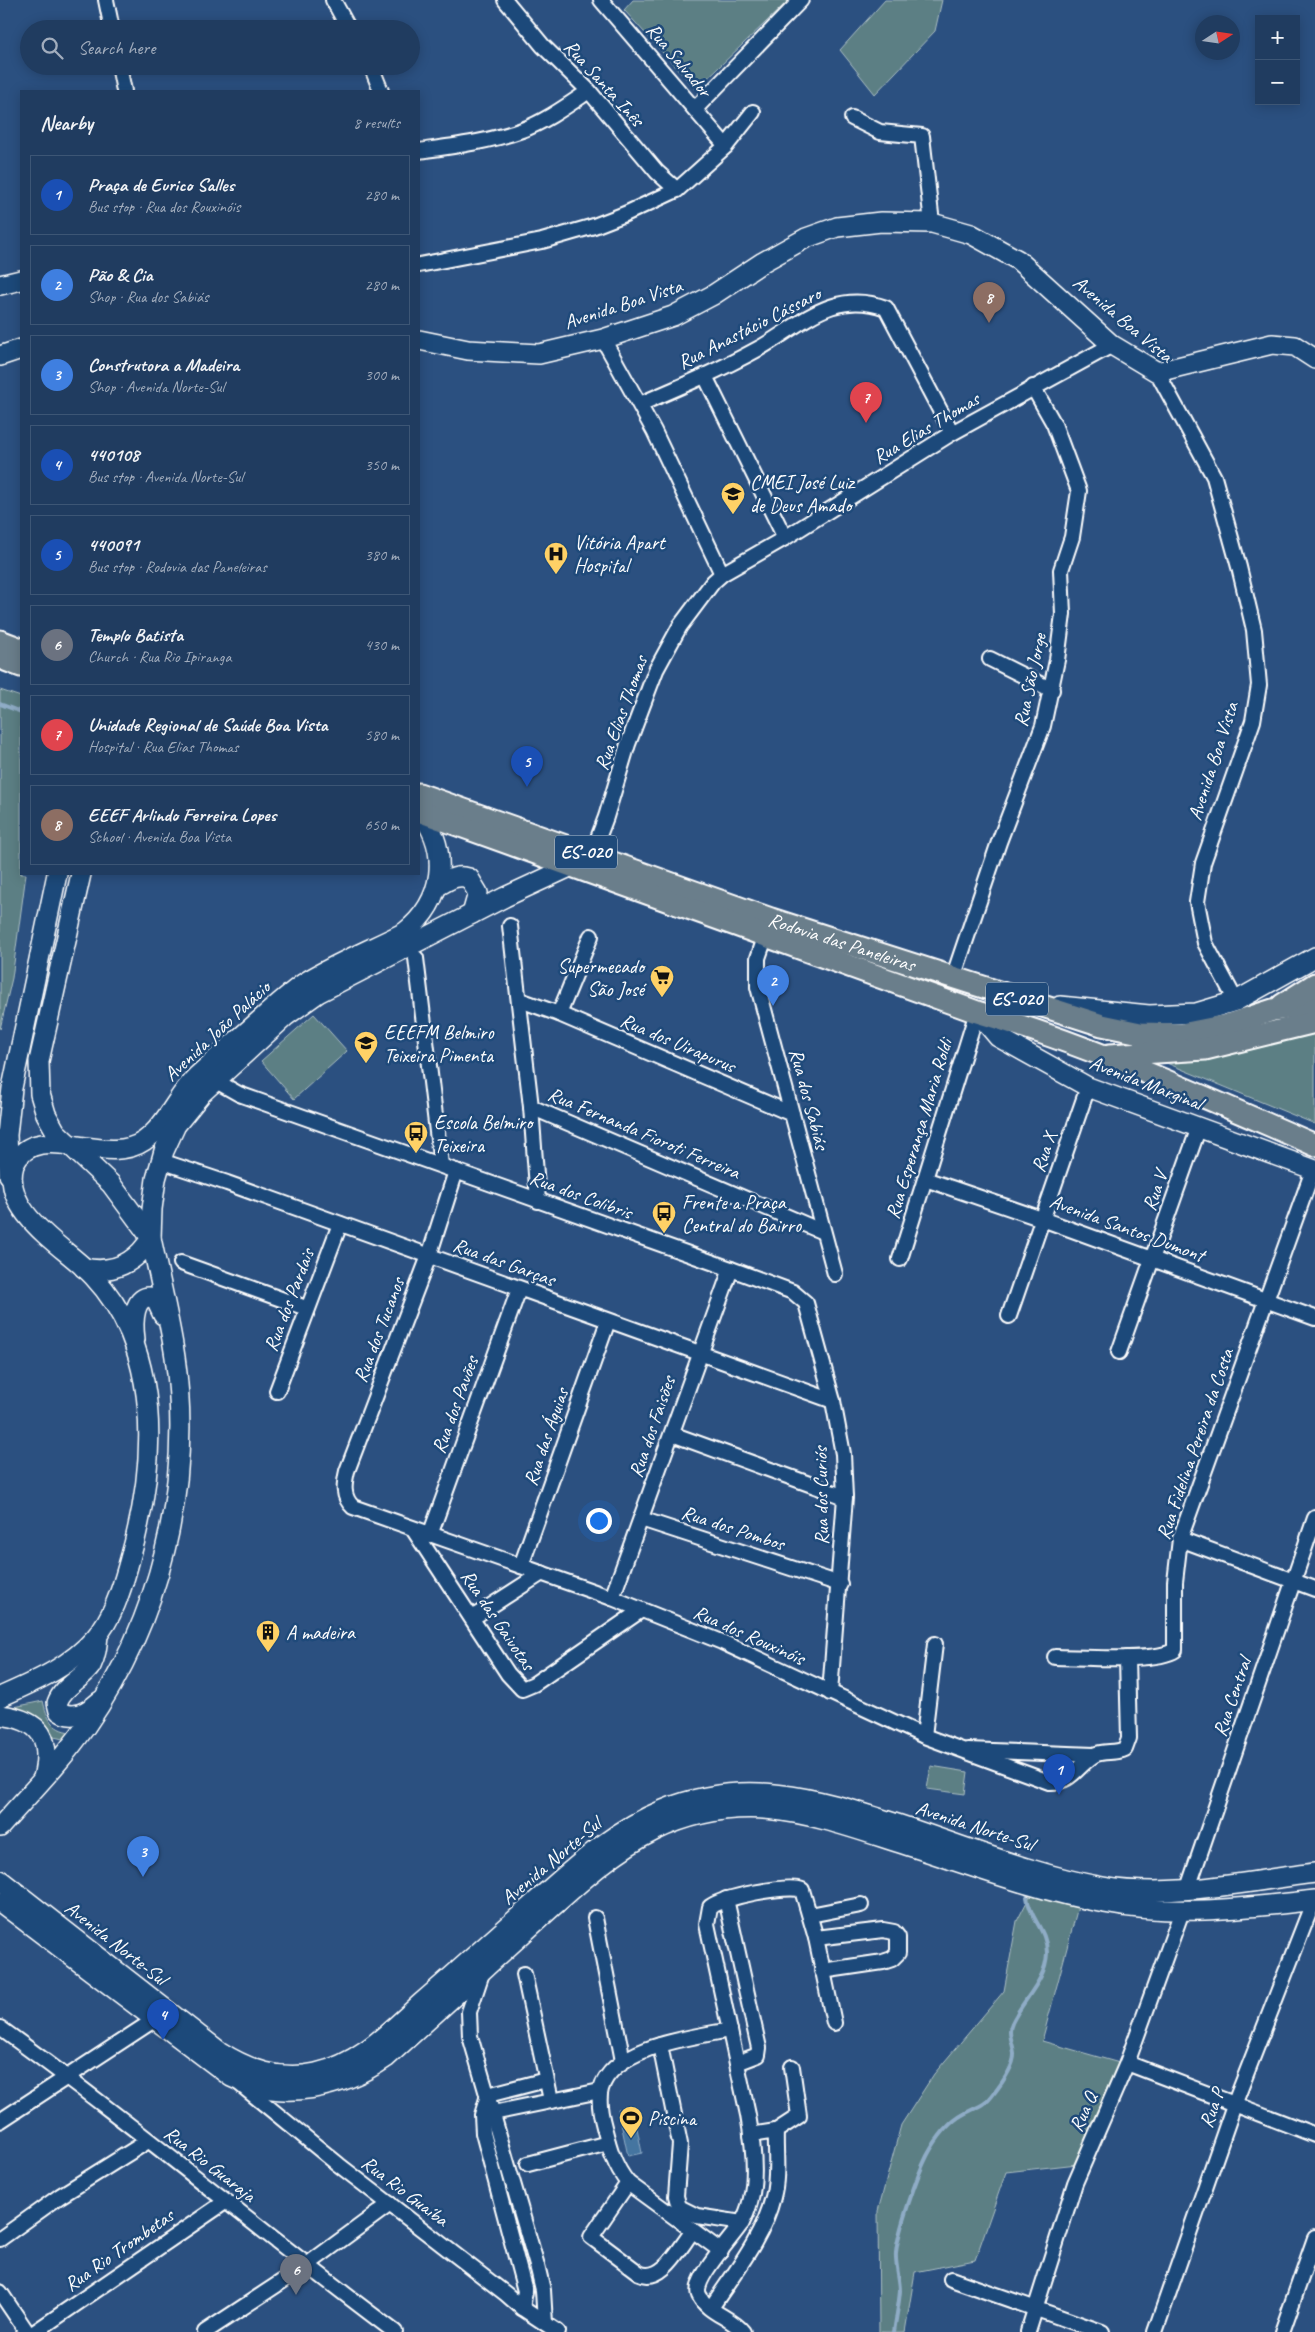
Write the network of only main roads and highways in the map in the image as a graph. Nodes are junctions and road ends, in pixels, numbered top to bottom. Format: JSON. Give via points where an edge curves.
{"nodes":[{"id":1,"x":20,"y":280,"type":"edge"},
{"id":2,"x":0,"y":285,"type":"edge"},
{"id":3,"x":420,"y":340,"type":"edge"},
{"id":4,"x":20,"y":350,"type":"edge"},
{"id":5,"x":0,"y":356,"type":"edge"},
{"id":6,"x":1315,"y":359,"type":"edge"},
{"id":7,"x":0,"y":642,"type":"edge"},
{"id":8,"x":20,"y":649,"type":"edge"},
{"id":9,"x":0,"y":658,"type":"edge"},
{"id":10,"x":20,"y":666,"type":"edge"},
{"id":11,"x":420,"y":794,"type":"edge"},
{"id":12,"x":420,"y":811,"type":"edge"},
{"id":13,"x":420,"y":812,"type":"edge"},
{"id":14,"x":572,"y":866,"type":"junction"},
{"id":15,"x":57,"y":875,"type":"edge"},
{"id":16,"x":81,"y":875,"type":"edge"},
{"id":17,"x":438,"y":886,"type":"junction"},
{"id":18,"x":472,"y":914,"type":"junction"},
{"id":19,"x":755,"y":925,"type":"junction"},
{"id":20,"x":1315,"y":957,"type":"edge"},
{"id":21,"x":1315,"y":984,"type":"edge"},
{"id":22,"x":1030,"y":1003,"type":"junction"},
{"id":23,"x":1315,"y":1004,"type":"edge"},
{"id":24,"x":1273,"y":1010,"type":"junction"},
{"id":25,"x":977,"y":1012,"type":"junction"},
{"id":26,"x":1315,"y":1022,"type":"edge"},
{"id":27,"x":1101,"y":1055,"type":"junction"},
{"id":28,"x":208,"y":1077,"type":"junction"},
{"id":29,"x":70,"y":1145,"type":"junction"},
{"id":30,"x":1315,"y":1145,"type":"edge"},
{"id":31,"x":1314,"y":1170,"type":"edge"},
{"id":32,"x":10,"y":1183,"type":"junction"},
{"id":33,"x":151,"y":1238,"type":"junction"},
{"id":34,"x":84,"y":1268,"type":"junction"},
{"id":35,"x":175,"y":1357,"type":"junction"},
{"id":36,"x":139,"y":1361,"type":"junction"},
{"id":37,"x":98,"y":1635,"type":"junction"},
{"id":38,"x":0,"y":1697,"type":"edge"},
{"id":39,"x":104,"y":1697,"type":"junction"},
{"id":40,"x":0,"y":1715,"type":"edge"},
{"id":41,"x":42,"y":1779,"type":"junction"},
{"id":42,"x":0,"y":1827,"type":"edge"},
{"id":43,"x":1315,"y":1873,"type":"edge"},
{"id":44,"x":0,"y":1880,"type":"edge"},
{"id":45,"x":1314,"y":1900,"type":"edge"},
{"id":46,"x":0,"y":1902,"type":"edge"}],
"edges":[{"from":1,"to":2,"type":"main road"},
{"from":3,"to":6,"type":"main road","name":"Avenida Boa Vista","via":[[468,350],[539,354],[603,339],[673,316],[806,238],[837,227],[872,223],[932,223],[971,234],[1018,260],[1112,344],[1158,372],[1272,344],[1295,346]]},
{"from":4,"to":5,"type":"main road"},
{"from":7,"to":8,"type":"main road"},
{"from":9,"to":10,"type":"main road"},
{"from":11,"to":19,"type":"main road","name":"Rodovia das Paneleiras","number":"ES-020","via":[[592,854]]},
{"from":12,"to":14,"type":"main road","name":"Rodovia das Paneleiras","number":"ES-020"},
{"from":13,"to":17,"type":"main road","name":"Avenida João Palácio","via":[[438,846]]},
{"from":14,"to":18,"type":"main road","name":"Avenida João Palácio"},
{"from":14,"to":19,"type":"main road","name":"Rodovia das Paneleiras","number":"ES-020"},
{"from":15,"to":32,"type":"main road","via":[[12,1088],[7,1142]]},
{"from":16,"to":29,"type":"main road","via":[[38,1072],[46,1114],[56,1132]]},
{"from":17,"to":18,"type":"main road","via":[[461,875],[469,878],[478,893]]},
{"from":17,"to":28,"type":"main road","name":"Avenida João Palácio","via":[[422,917],[405,932],[304,984]]},
{"from":18,"to":28,"type":"main road","name":"Avenida João Palácio","via":[[307,999]]},
{"from":19,"to":22,"type":"main road","name":"Rodovia das Paneleiras","number":"ES-020","via":[[953,978]]},
{"from":19,"to":25,"type":"main road","name":"Rodovia das Paneleiras","number":"ES-020"},
{"from":20,"to":22,"type":"main road","via":[[1236,1001],[1211,1010],[1149,1015]]},
{"from":21,"to":24,"type":"main road"},
{"from":22,"to":24,"type":"main road","name":"Rodovia das Paneleiras","number":"ES-020","via":[[1140,1033],[1202,1031]]},
{"from":23,"to":24,"type":"main road"},
{"from":25,"to":27,"type":"main road","name":"Rodovia das Paneleiras","number":"ES-020"},
{"from":25,"to":31,"type":"main road","name":"Avenida Marginal","via":[[998,1037],[1088,1087]]},
{"from":26,"to":27,"type":"main road","via":[[1205,1050]]},
{"from":27,"to":30,"type":"main road","name":"Rodovia das Paneleiras"},
{"from":28,"to":29,"type":"main road","name":"Avenida João Palácio","via":[[180,1096],[158,1128],[140,1144],[116,1151]]},
{"from":28,"to":33,"type":"main road","name":"Avenida João Palácio","via":[[169,1138],[153,1194]]},
{"from":29,"to":32,"type":"main road","name":"Avenida João Palácio","via":[[44,1142],[29,1148],[12,1167]]},
{"from":29,"to":33,"type":"main road","via":[[110,1184]]},
{"from":32,"to":34,"type":"main road","via":[[14,1201],[24,1216]]},
{"from":33,"to":34,"type":"main road","via":[[140,1254],[124,1265],[104,1270]]},
{"from":33,"to":35,"type":"main road","name":"Avenida João Palácio"},
{"from":34,"to":36,"type":"main road","via":[[121,1315]]},
{"from":35,"to":36,"type":"main road","via":[[159,1305],[155,1298],[149,1297],[140,1300],[133,1327]]},
{"from":35,"to":39,"type":"main road","name":"Avenida João Palácio","via":[[179,1447],[168,1539],[138,1630]]},
{"from":36,"to":37,"type":"main road","via":[[149,1435],[143,1508],[118,1596]]},
{"from":37,"to":38,"type":"main road","via":[[53,1672]]},
{"from":37,"to":39,"type":"main road","via":[[96,1652],[89,1668],[63,1692],[58,1707],[66,1715],[78,1715]]},
{"from":39,"to":41,"type":"main road","name":"Avenida João Palácio","via":[[85,1727]]},
{"from":40,"to":41,"type":"main road","via":[[32,1724],[42,1736],[48,1753]]},
{"from":41,"to":42,"type":"main road","name":"Avenida João Palácio"},
{"from":43,"to":44,"type":"main road","name":"Avenida Norte-Sul","via":[[1146,1892],[1100,1886],[1030,1867],[803,1796],[746,1792],[713,1796],[642,1819],[597,1847],[398,2024],[351,2060],[316,2073],[284,2076],[250,2068],[218,2051]]},
{"from":45,"to":46,"type":"main road","name":"Avenida Norte-Sul","via":[[1233,1910],[1127,1907],[1074,1896],[800,1813],[735,1808],[687,1818],[637,1840],[588,1876],[386,2058],[352,2078],[316,2088],[284,2090],[256,2087],[231,2077]]}]}
